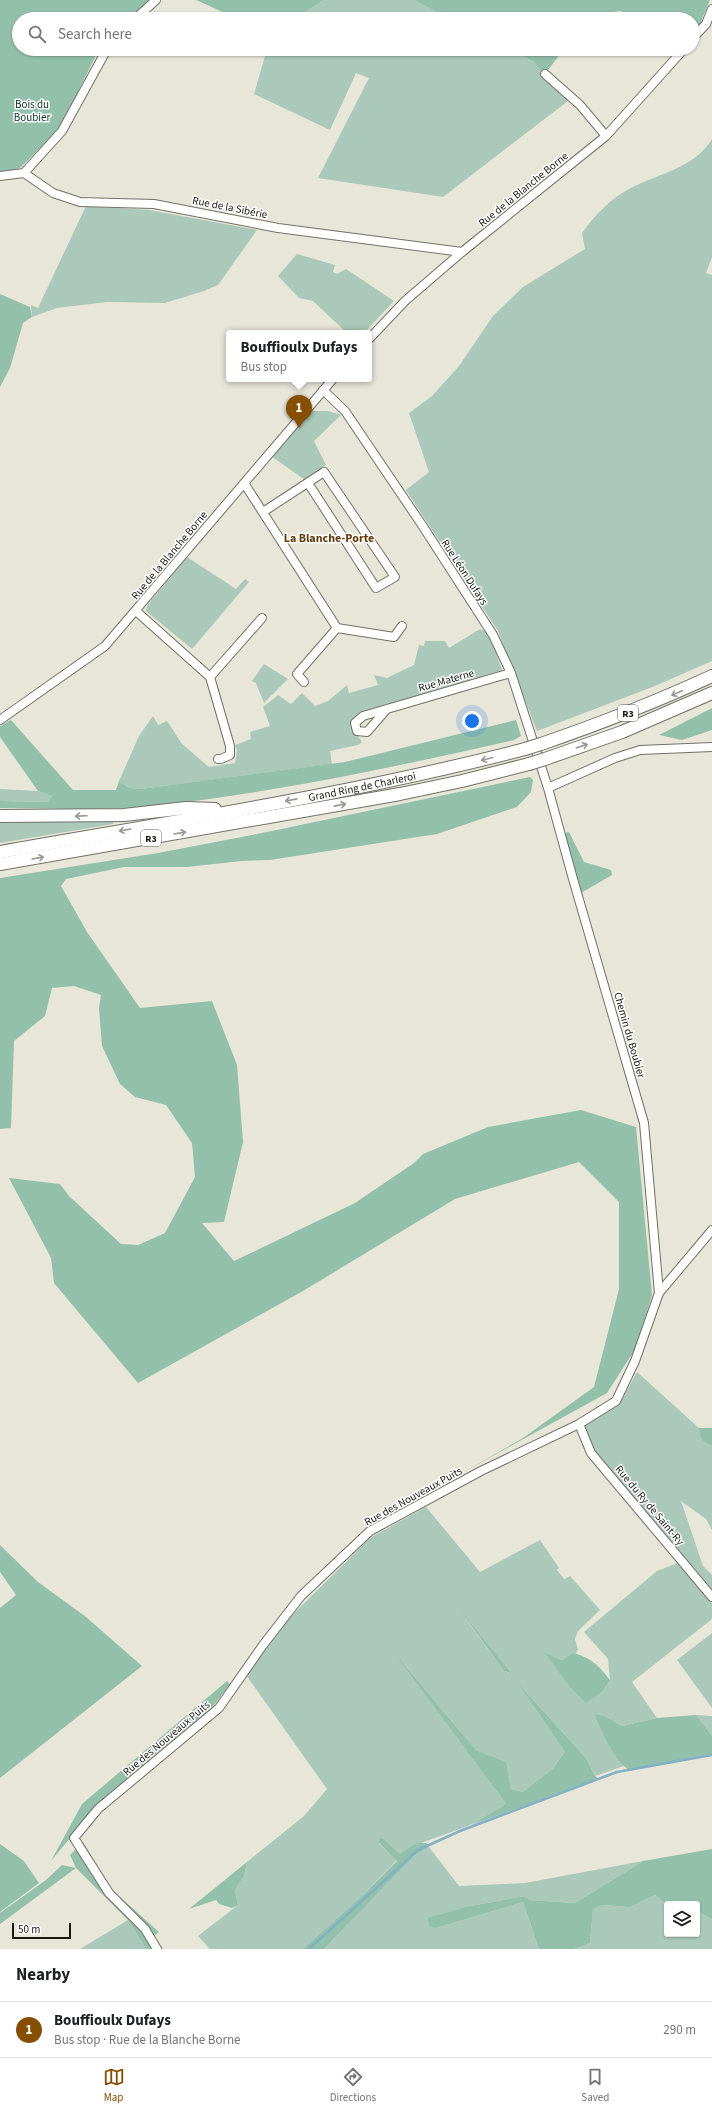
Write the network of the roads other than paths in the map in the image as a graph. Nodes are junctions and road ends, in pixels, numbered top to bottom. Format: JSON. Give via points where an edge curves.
{"nodes":[{"id":1,"x":156,"y":0,"type":"edge"},
{"id":2,"x":712,"y":9,"type":"edge"},
{"id":3,"x":143,"y":12,"type":"edge"},
{"id":4,"x":700,"y":30,"type":"edge"},
{"id":5,"x":103,"y":56,"type":"edge"},
{"id":6,"x":678,"y":56,"type":"edge"},
{"id":7,"x":545,"y":74,"type":"dead end"},
{"id":8,"x":606,"y":136,"type":"junction"},
{"id":9,"x":24,"y":173,"type":"junction"},
{"id":10,"x":0,"y":176,"type":"edge"},
{"id":11,"x":462,"y":252,"type":"junction"},
{"id":12,"x":372,"y":336,"type":"edge"},
{"id":13,"x":330,"y":382,"type":"edge"},
{"id":14,"x":323,"y":390,"type":"junction"},
{"id":15,"x":244,"y":483,"type":"junction"},
{"id":16,"x":308,"y":483,"type":"junction"},
{"id":17,"x":263,"y":512,"type":"junction"},
{"id":18,"x":136,"y":610,"type":"junction"},
{"id":19,"x":262,"y":618,"type":"dead end"},
{"id":20,"x":402,"y":626,"type":"dead end"},
{"id":21,"x":337,"y":628,"type":"junction"},
{"id":22,"x":511,"y":673,"type":"junction"},
{"id":23,"x":712,"y":676,"type":"edge"},
{"id":24,"x":210,"y":677,"type":"junction"},
{"id":25,"x":304,"y":682,"type":"dead end"},
{"id":26,"x":712,"y":693,"type":"edge"},
{"id":27,"x":387,"y":709,"type":"dead end"},
{"id":28,"x":0,"y":720,"type":"edge"},
{"id":29,"x":712,"y":747,"type":"edge"},
{"id":30,"x":218,"y":759,"type":"dead end"},
{"id":31,"x":548,"y":788,"type":"junction"},
{"id":32,"x":246,"y":809,"type":"junction"},
{"id":33,"x":0,"y":816,"type":"edge"},
{"id":34,"x":0,"y":852,"type":"edge"},
{"id":35,"x":0,"y":864,"type":"edge"},
{"id":36,"x":712,"y":1230,"type":"edge"},
{"id":37,"x":659,"y":1293,"type":"junction"},
{"id":38,"x":579,"y":1424,"type":"junction"},
{"id":39,"x":712,"y":1597,"type":"edge"},
{"id":40,"x":157,"y":1949,"type":"edge"}],
"edges":[{"from":1,"to":3,"type":"street"},
{"from":2,"to":4,"type":"street","via":[[706,24]]},
{"from":5,"to":9,"type":"street","via":[[62,131]]},
{"from":6,"to":8,"type":"street","name":"Rue de la Blanche Borne"},
{"from":7,"to":8,"type":"street","via":[[580,105]]},
{"from":8,"to":11,"type":"street","name":"Rue de la Blanche Borne"},
{"from":9,"to":10,"type":"street"},
{"from":9,"to":11,"type":"street","name":"Rue de la Sibérie","via":[[53,193],[80,202],[154,204],[278,228]]},
{"from":11,"to":12,"type":"street","name":"Rue de la Blanche Borne","via":[[405,301]]},
{"from":13,"to":14,"type":"street","name":"Rue de la Blanche Borne"},
{"from":14,"to":15,"type":"street","name":"Rue de la Blanche Borne"},
{"from":14,"to":22,"type":"street","name":"Rue Léon Dufays","via":[[345,410],[418,519],[493,635]]},
{"from":15,"to":17,"type":"street"},
{"from":15,"to":18,"type":"street","name":"Rue de la Blanche Borne"},
{"from":16,"to":16,"type":"street","via":[[376,588],[394,577],[324,472]]},
{"from":16,"to":17,"type":"street"},
{"from":17,"to":21,"type":"street"},
{"from":18,"to":24,"type":"street"},
{"from":18,"to":28,"type":"street","name":"Rue de la Blanche Borne","via":[[105,646]]},
{"from":19,"to":24,"type":"street"},
{"from":20,"to":21,"type":"street","via":[[394,637]]},
{"from":21,"to":25,"type":"street","via":[[298,674]]},
{"from":22,"to":27,"type":"street","name":"Rue Materne"},
{"from":22,"to":31,"type":"street","name":"Rue Léon Dufays"},
{"from":23,"to":32,"type":"highway","name":"Grand Ring de Charleroi","number":"R3","one_way":true,"bridge":true,"via":[[615,718],[525,749],[397,780]]},
{"from":24,"to":30,"type":"street","via":[[230,746],[230,755]]},
{"from":35,"to":26,"type":"highway","name":"Grand Ring de Charleroi","number":"R3","one_way":true,"bridge":true,"via":[[462,781],[529,764],[622,732]]},
{"from":29,"to":31,"type":"street","via":[[640,750],[615,758]]},
{"from":31,"to":37,"type":"street","name":"Chemin du Boubier","via":[[644,1123]]},
{"from":32,"to":33,"type":"highway","one_way":true,"via":[[186,808],[124,815]]},
{"from":32,"to":34,"type":"highway","name":"Grand Ring de Charleroi","number":"R3","one_way":true},
{"from":36,"to":37,"type":"street"},
{"from":37,"to":38,"type":"street","name":"Rue des Nouveaux Puits","via":[[635,1361],[616,1401]]},
{"from":38,"to":39,"type":"street","name":"Rue du Ry de Saint-Ry","via":[[591,1453]]},
{"from":38,"to":40,"type":"street","name":"Rue des Nouveaux Puits","via":[[481,1471],[370,1531],[301,1596],[262,1645],[219,1708],[98,1809],[74,1838],[109,1893],[145,1929]]}]}
